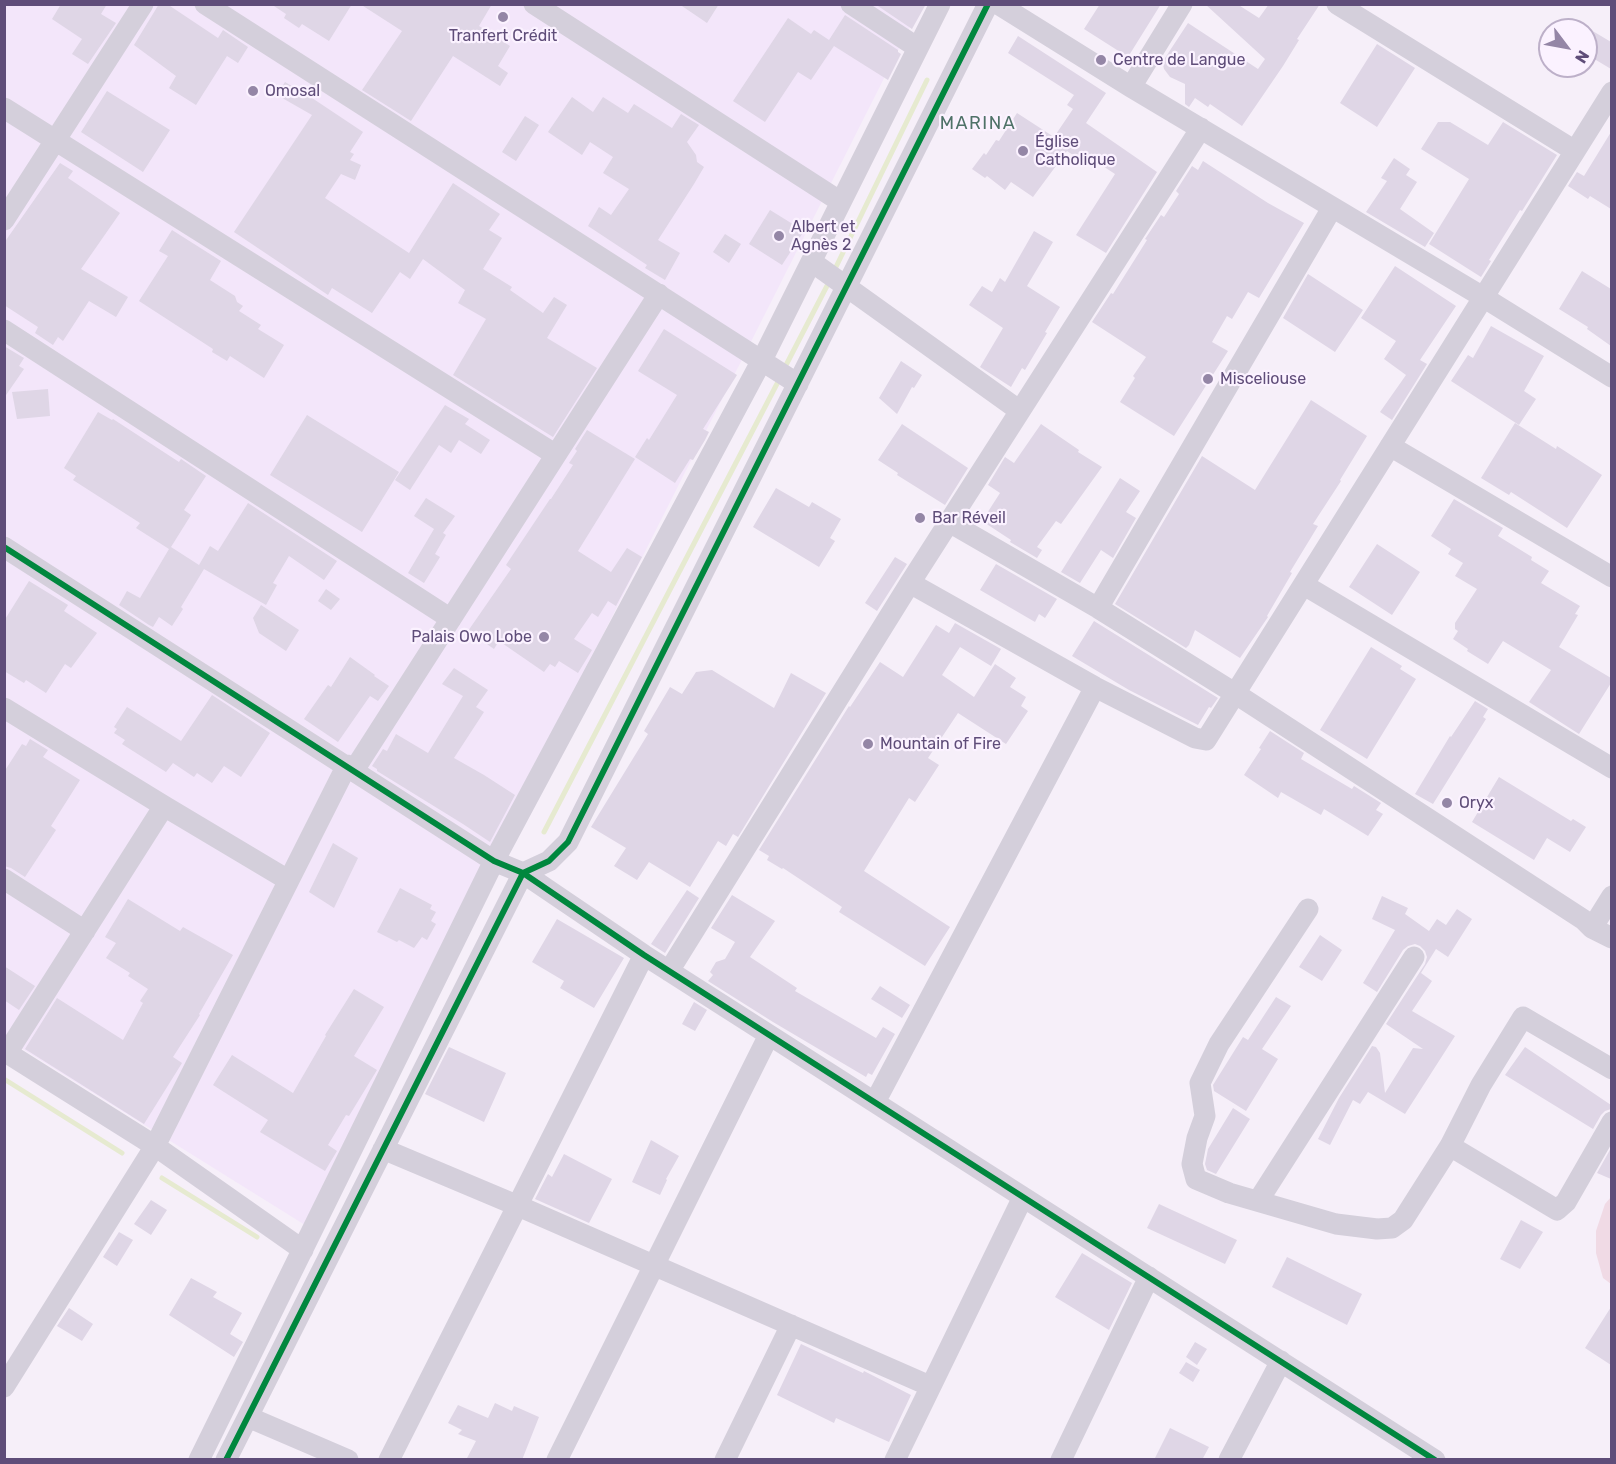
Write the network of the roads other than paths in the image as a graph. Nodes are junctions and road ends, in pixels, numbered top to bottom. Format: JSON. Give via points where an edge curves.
{"nodes":[{"id":1,"x":143,"y":4,"type":"edge"},
{"id":2,"x":205,"y":4,"type":"edge"},
{"id":3,"x":534,"y":4,"type":"edge"},
{"id":4,"x":851,"y":4,"type":"edge"},
{"id":5,"x":940,"y":4,"type":"edge"},
{"id":6,"x":988,"y":4,"type":"edge"},
{"id":7,"x":998,"y":4,"type":"edge"},
{"id":8,"x":1182,"y":4,"type":"edge"},
{"id":9,"x":1337,"y":4,"type":"edge"},
{"id":10,"x":918,"y":48,"type":"junction"},
{"id":11,"x":1131,"y":87,"type":"junction"},
{"id":12,"x":1611,"y":92,"type":"edge"},
{"id":13,"x":4,"y":108,"type":"edge"},
{"id":14,"x":1201,"y":128,"type":"junction"},
{"id":15,"x":55,"y":141,"type":"junction"},
{"id":16,"x":1575,"y":151,"type":"junction"},
{"id":17,"x":841,"y":202,"type":"junction"},
{"id":18,"x":1332,"y":208,"type":"junction"},
{"id":19,"x":4,"y":220,"type":"edge"},
{"id":20,"x":812,"y":262,"type":"junction"},
{"id":21,"x":848,"y":286,"type":"junction"},
{"id":22,"x":659,"y":294,"type":"junction"},
{"id":23,"x":1483,"y":297,"type":"junction"},
{"id":24,"x":4,"y":330,"type":"edge"},
{"id":25,"x":762,"y":360,"type":"junction"},
{"id":26,"x":1611,"y":376,"type":"edge"},
{"id":27,"x":798,"y":384,"type":"junction"},
{"id":28,"x":1020,"y":411,"type":"junction"},
{"id":29,"x":1390,"y":446,"type":"junction"},
{"id":30,"x":556,"y":455,"type":"junction"},
{"id":31,"x":949,"y":522,"type":"junction"},
{"id":32,"x":4,"y":547,"type":"edge"},
{"id":33,"x":1611,"y":577,"type":"edge"},
{"id":34,"x":910,"y":583,"type":"junction"},
{"id":35,"x":1304,"y":585,"type":"junction"},
{"id":36,"x":1098,"y":608,"type":"junction"},
{"id":37,"x":451,"y":619,"type":"junction"},
{"id":38,"x":1095,"y":687,"type":"junction"},
{"id":39,"x":1236,"y":694,"type":"junction"},
{"id":40,"x":4,"y":708,"type":"edge"},
{"id":41,"x":350,"y":768,"type":"junction"},
{"id":42,"x":1611,"y":768,"type":"edge"},
{"id":43,"x":164,"y":806,"type":"junction"},
{"id":44,"x":494,"y":861,"type":"junction"},
{"id":45,"x":523,"y":873,"type":"junction"},
{"id":46,"x":4,"y":879,"type":"edge"},
{"id":47,"x":288,"y":880,"type":"junction"},
{"id":48,"x":1611,"y":896,"type":"edge"},
{"id":49,"x":1308,"y":909,"type":"dead end"},
{"id":50,"x":1592,"y":928,"type":"junction"},
{"id":51,"x":85,"y":931,"type":"junction"},
{"id":52,"x":1611,"y":938,"type":"edge"},
{"id":53,"x":644,"y":955,"type":"junction"},
{"id":54,"x":1414,"y":957,"type":"dead end"},
{"id":55,"x":669,"y":971,"type":"junction"},
{"id":56,"x":769,"y":1035,"type":"junction"},
{"id":57,"x":6,"y":1052,"type":"edge"},
{"id":58,"x":1611,"y":1069,"type":"edge"},
{"id":59,"x":875,"y":1102,"type":"junction"},
{"id":60,"x":1611,"y":1122,"type":"edge"},
{"id":61,"x":156,"y":1146,"type":"junction"},
{"id":62,"x":1450,"y":1146,"type":"junction"},
{"id":63,"x":383,"y":1149,"type":"junction"},
{"id":64,"x":1023,"y":1197,"type":"junction"},
{"id":65,"x":1258,"y":1202,"type":"junction"},
{"id":66,"x":516,"y":1205,"type":"junction"},
{"id":67,"x":300,"y":1256,"type":"junction"},
{"id":68,"x":654,"y":1265,"type":"junction"},
{"id":69,"x":321,"y":1273,"type":"junction"},
{"id":70,"x":1149,"y":1277,"type":"junction"},
{"id":71,"x":791,"y":1325,"type":"junction"},
{"id":72,"x":1281,"y":1361,"type":"junction"},
{"id":73,"x":930,"y":1386,"type":"junction"},
{"id":74,"x":4,"y":1388,"type":"edge"},
{"id":75,"x":248,"y":1417,"type":"junction"},
{"id":76,"x":199,"y":1460,"type":"edge"},
{"id":77,"x":226,"y":1460,"type":"edge"},
{"id":78,"x":348,"y":1460,"type":"edge"},
{"id":79,"x":389,"y":1460,"type":"edge"},
{"id":80,"x":557,"y":1460,"type":"edge"},
{"id":81,"x":725,"y":1460,"type":"edge"},
{"id":82,"x":895,"y":1460,"type":"edge"},
{"id":83,"x":1061,"y":1460,"type":"edge"},
{"id":84,"x":1229,"y":1460,"type":"edge"},
{"id":85,"x":1435,"y":1460,"type":"edge"}],
"edges":[{"from":1,"to":15,"type":"street"},
{"from":2,"to":22,"type":"street"},
{"from":3,"to":17,"type":"street"},
{"from":4,"to":10,"type":"street"},
{"from":5,"to":10,"type":"street"},
{"from":6,"to":21,"type":"street"},
{"from":7,"to":11,"type":"street"},
{"from":8,"to":11,"type":"street"},
{"from":9,"to":16,"type":"street"},
{"from":10,"to":17,"type":"street"},
{"from":11,"to":14,"type":"street"},
{"from":12,"to":16,"type":"street"},
{"from":13,"to":15,"type":"street"},
{"from":14,"to":18,"type":"street"},
{"from":14,"to":28,"type":"street"},
{"from":15,"to":19,"type":"street"},
{"from":15,"to":30,"type":"street"},
{"from":16,"to":23,"type":"street"},
{"from":17,"to":20,"type":"street"},
{"from":18,"to":23,"type":"street"},
{"from":18,"to":36,"type":"street"},
{"from":20,"to":21,"type":"street"},
{"from":20,"to":25,"type":"street"},
{"from":21,"to":27,"type":"street"},
{"from":21,"to":28,"type":"street"},
{"from":22,"to":25,"type":"street"},
{"from":22,"to":30,"type":"street"},
{"from":23,"to":26,"type":"street"},
{"from":23,"to":29,"type":"street"},
{"from":24,"to":37,"type":"street"},
{"from":25,"to":27,"type":"street"},
{"from":25,"to":44,"type":"street"},
{"from":27,"to":45,"type":"street","via":[[567,842],[549,861]]},
{"from":28,"to":31,"type":"street"},
{"from":29,"to":33,"type":"street"},
{"from":29,"to":35,"type":"street"},
{"from":30,"to":37,"type":"street"},
{"from":31,"to":34,"type":"street"},
{"from":31,"to":36,"type":"street"},
{"from":32,"to":41,"type":"street"},
{"from":34,"to":38,"type":"street"},
{"from":34,"to":55,"type":"street"},
{"from":35,"to":39,"type":"street"},
{"from":35,"to":42,"type":"street"},
{"from":36,"to":39,"type":"street"},
{"from":37,"to":41,"type":"street"},
{"from":38,"to":39,"type":"street","via":[[1206,740]]},
{"from":38,"to":59,"type":"street"},
{"from":39,"to":50,"type":"street"},
{"from":40,"to":43,"type":"street"},
{"from":41,"to":44,"type":"street"},
{"from":41,"to":47,"type":"street"},
{"from":43,"to":47,"type":"street"},
{"from":43,"to":51,"type":"street"},
{"from":44,"to":45,"type":"street"},
{"from":44,"to":67,"type":"street"},
{"from":45,"to":53,"type":"street"},
{"from":45,"to":63,"type":"street"},
{"from":46,"to":51,"type":"street"},
{"from":47,"to":61,"type":"street"},
{"from":48,"to":50,"type":"street"},
{"from":49,"to":65,"type":"street","via":[[1219,1044],[1200,1083],[1205,1116],[1192,1164],[1196,1179]]},
{"from":50,"to":52,"type":"street"},
{"from":51,"to":57,"type":"street"},
{"from":53,"to":55,"type":"street"},
{"from":53,"to":66,"type":"street"},
{"from":54,"to":65,"type":"street"},
{"from":55,"to":56,"type":"street"},
{"from":56,"to":59,"type":"street"},
{"from":56,"to":68,"type":"street"},
{"from":57,"to":61,"type":"street"},
{"from":58,"to":62,"type":"street","via":[[1523,1017],[1481,1085]]},
{"from":59,"to":64,"type":"street"},
{"from":60,"to":62,"type":"street","via":[[1566,1202],[1557,1210]]},
{"from":61,"to":67,"type":"street"},
{"from":61,"to":74,"type":"street"},
{"from":62,"to":65,"type":"street","via":[[1403,1220],[1392,1228],[1336,1224]]},
{"from":63,"to":66,"type":"street"},
{"from":63,"to":69,"type":"street"},
{"from":64,"to":70,"type":"street"},
{"from":64,"to":73,"type":"street"},
{"from":66,"to":68,"type":"street"},
{"from":66,"to":79,"type":"street"},
{"from":67,"to":69,"type":"street"},
{"from":67,"to":76,"type":"street"},
{"from":68,"to":71,"type":"street"},
{"from":68,"to":80,"type":"street"},
{"from":69,"to":75,"type":"street"},
{"from":70,"to":72,"type":"street"},
{"from":70,"to":83,"type":"street"},
{"from":71,"to":73,"type":"street"},
{"from":71,"to":81,"type":"street"},
{"from":72,"to":84,"type":"street"},
{"from":72,"to":85,"type":"street"},
{"from":73,"to":82,"type":"street"},
{"from":75,"to":77,"type":"street"},
{"from":75,"to":78,"type":"street"}]}
